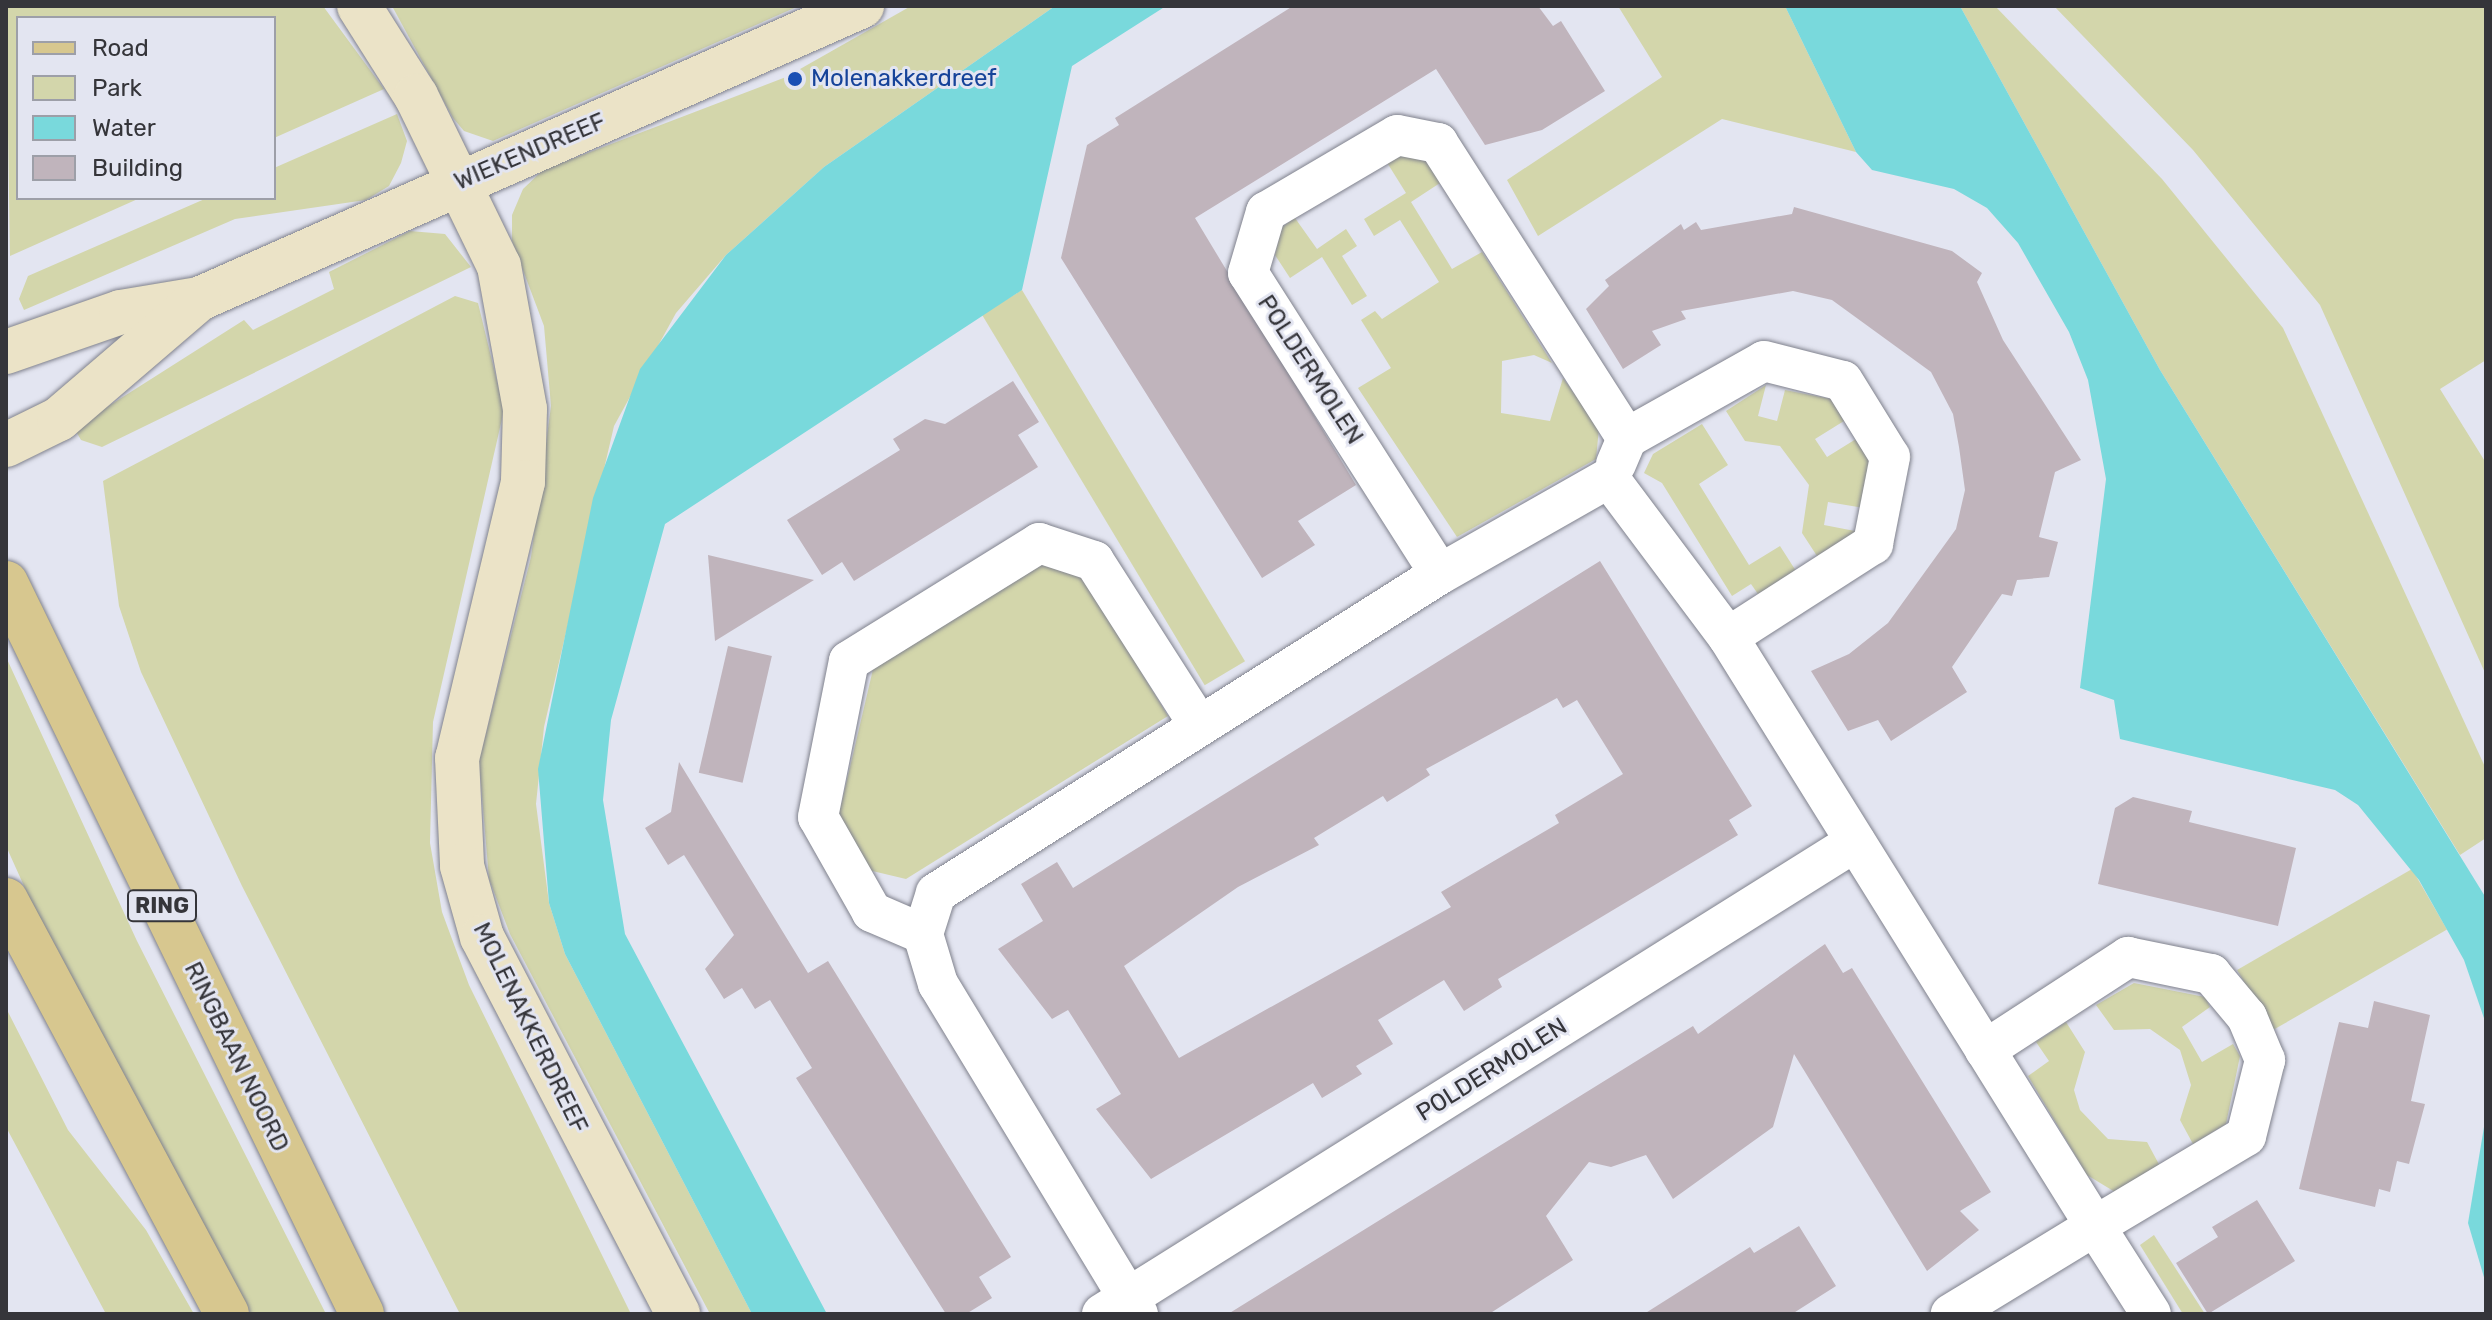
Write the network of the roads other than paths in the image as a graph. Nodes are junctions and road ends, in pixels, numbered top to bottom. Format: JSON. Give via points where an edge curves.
{"nodes":[{"id":1,"x":359,"y":6,"type":"edge"},
{"id":2,"x":862,"y":6,"type":"edge"},
{"id":3,"x":458,"y":182,"type":"junction"},
{"id":4,"x":199,"y":299,"type":"junction"},
{"id":5,"x":6,"y":352,"type":"edge"},
{"id":6,"x":1627,"y":438,"type":"junction"},
{"id":7,"x":6,"y":445,"type":"edge"},
{"id":8,"x":1609,"y":478,"type":"junction"},
{"id":9,"x":1440,"y":574,"type":"junction"},
{"id":10,"x":6,"y":583,"type":"edge"},
{"id":11,"x":1728,"y":637,"type":"junction"},
{"id":12,"x":1199,"y":725,"type":"junction"},
{"id":13,"x":1855,"y":842,"type":"junction"},
{"id":14,"x":6,"y":900,"type":"edge"},
{"id":15,"x":923,"y":934,"type":"junction"},
{"id":16,"x":1985,"y":1050,"type":"junction"},
{"id":17,"x":2095,"y":1226,"type":"junction"},
{"id":18,"x":648,"y":1267,"type":"junction"},
{"id":19,"x":1123,"y":1309,"type":"edge"},
{"id":20,"x":227,"y":1314,"type":"edge"},
{"id":21,"x":362,"y":1314,"type":"edge"},
{"id":22,"x":661,"y":1314,"type":"edge"},
{"id":23,"x":678,"y":1314,"type":"edge"},
{"id":24,"x":1951,"y":1314,"type":"edge"},
{"id":25,"x":2151,"y":1314,"type":"edge"}],
"edges":[{"from":1,"to":3,"type":"street","name":"MOLENAKKERDREEF","via":[[391,51]]},
{"from":2,"to":3,"type":"street","name":"WIEKENDREEF","via":[[787,45]]},
{"from":3,"to":4,"type":"street","name":"WIEKENDREEF"},
{"from":3,"to":18,"type":"street","name":"MOLENAKKERDREEF","via":[[499,266],[525,409],[523,482],[457,758],[462,866],[482,937]]},
{"from":4,"to":5,"type":"street","name":"WIEKENDREEF","via":[[121,312]]},
{"from":4,"to":7,"type":"street","name":"WIEKENDREEF","via":[[59,419]]},
{"from":6,"to":8,"type":"street"},
{"from":6,"to":9,"type":"street","name":"POLDERMOLEN","via":[[1438,143],[1397,135],[1266,212],[1248,273]]},
{"from":6,"to":11,"type":"street","via":[[1764,361],[1843,381],[1890,457],[1873,544]]},
{"from":8,"to":9,"type":"street"},
{"from":8,"to":11,"type":"street"},
{"from":9,"to":12,"type":"street"},
{"from":10,"to":21,"type":"main road","name":"RINGBAAN NOORD","number":"RING"},
{"from":11,"to":13,"type":"street"},
{"from":12,"to":15,"type":"street","via":[[936,893]]},
{"from":12,"to":15,"type":"street","via":[[1094,561],[1039,543],[849,661],[818,817],[872,912]]},
{"from":13,"to":16,"type":"street"},
{"from":13,"to":19,"type":"street","name":"POLDERMOLEN"},
{"from":14,"to":20,"type":"main road"},
{"from":15,"to":19,"type":"street","name":"POLDERMOLEN","via":[[938,984]]},
{"from":16,"to":17,"type":"street"},
{"from":16,"to":17,"type":"street","via":[[2128,957],[2211,974],[2247,1017],[2265,1060],[2246,1136]]},
{"from":17,"to":24,"type":"street"},
{"from":17,"to":25,"type":"street"},
{"from":18,"to":22,"type":"street","name":"MOLENAKKERDREEF"},
{"from":18,"to":23,"type":"street","name":"MOLENAKKERDREEF"}]}
